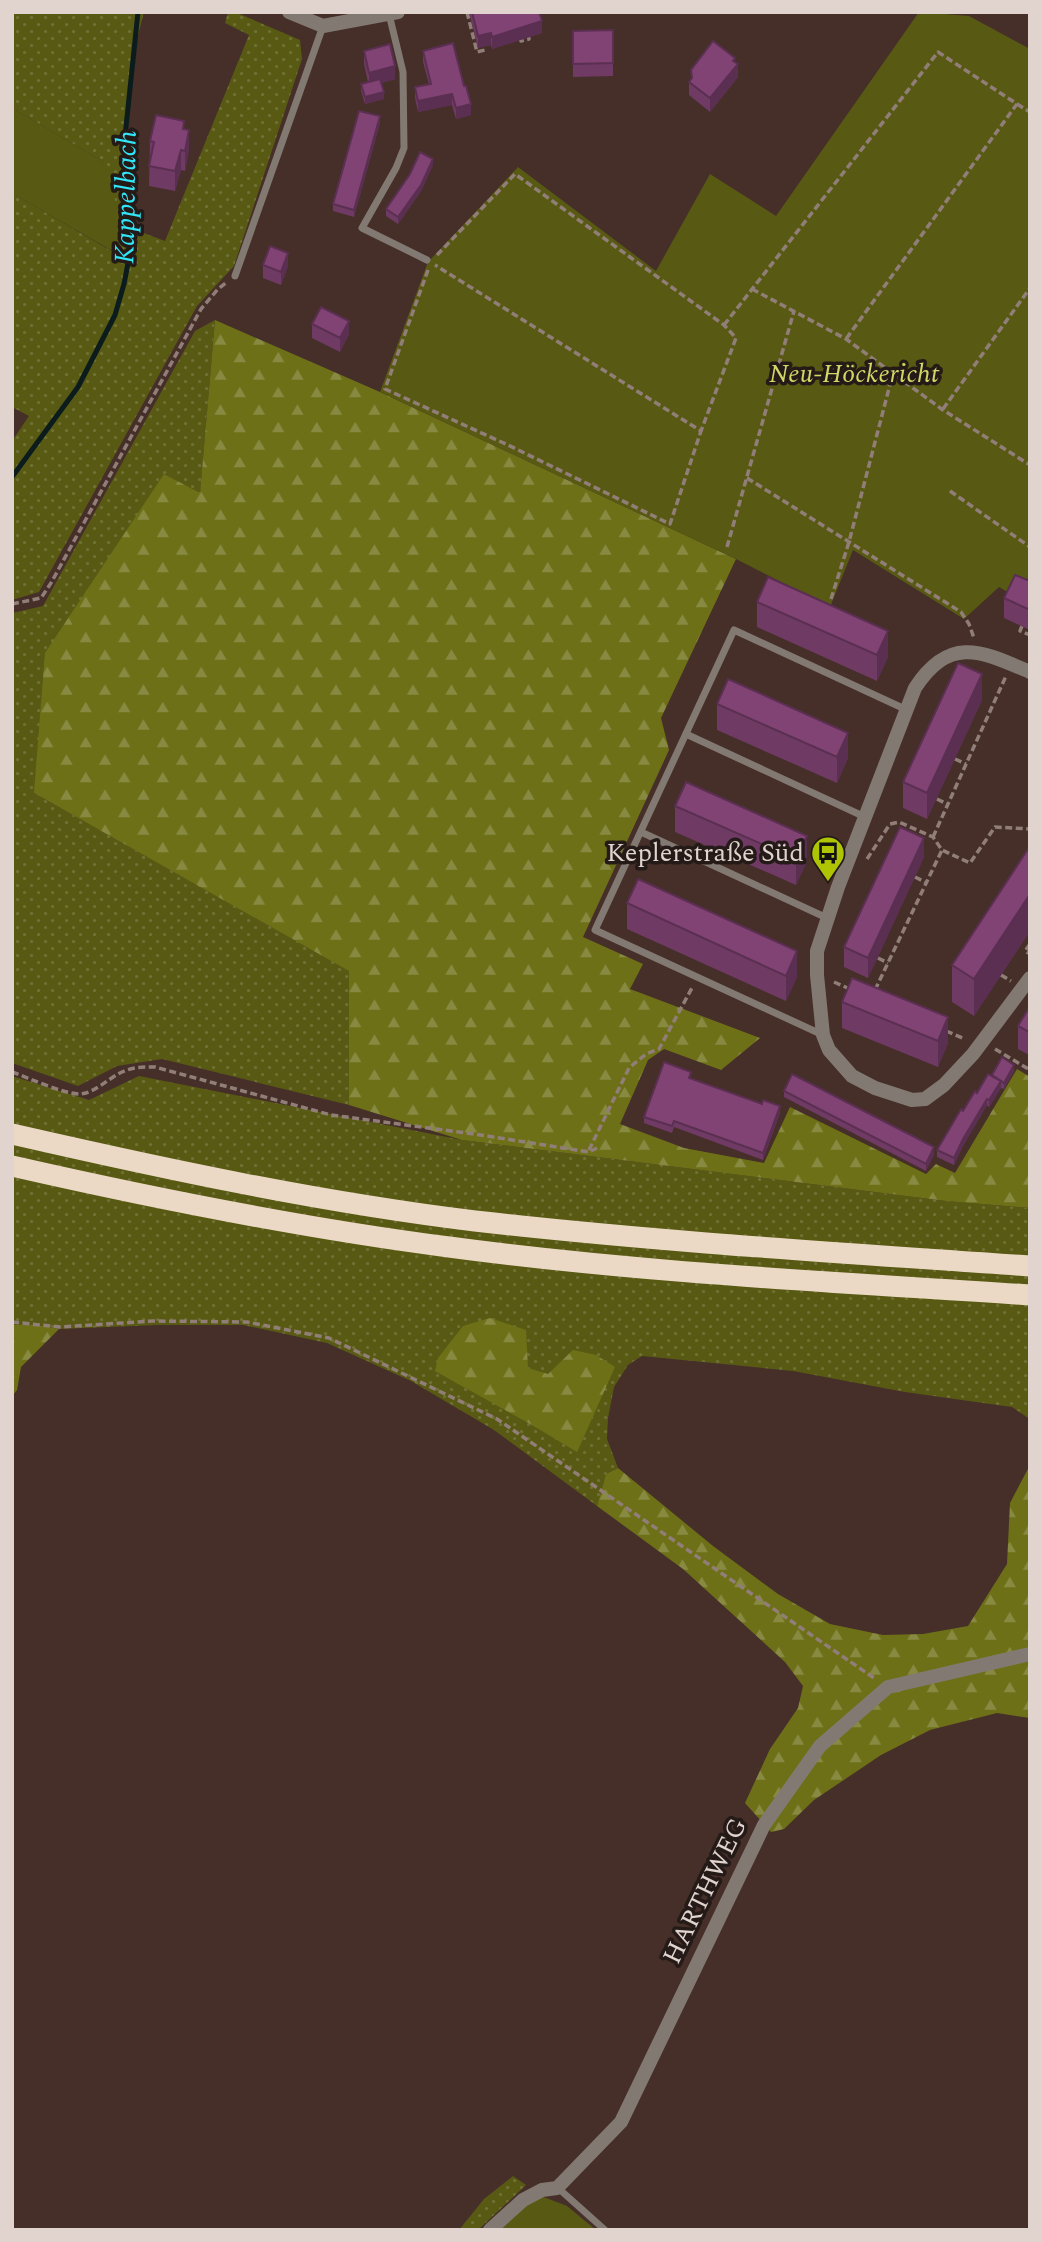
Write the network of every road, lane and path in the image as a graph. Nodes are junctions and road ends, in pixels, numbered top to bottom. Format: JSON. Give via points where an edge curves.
{"nodes":[{"id":1,"x":289,"y":12,"type":"edge"},
{"id":2,"x":467,"y":12,"type":"edge"},
{"id":3,"x":394,"y":13,"type":"edge"},
{"id":4,"x":525,"y":25,"type":"edge"},
{"id":5,"x":323,"y":26,"type":"junction"},
{"id":6,"x":520,"y":37,"type":"edge"},
{"id":7,"x":485,"y":47,"type":"dead end"},
{"id":8,"x":1017,"y":104,"type":"junction"},
{"id":9,"x":1030,"y":112,"type":"edge"},
{"id":10,"x":428,"y":261,"type":"junction"},
{"id":11,"x":235,"y":276,"type":"joint"},
{"id":12,"x":1030,"y":288,"type":"edge"},
{"id":13,"x":752,"y":289,"type":"junction"},
{"id":14,"x":794,"y":311,"type":"junction"},
{"id":15,"x":724,"y":325,"type":"junction"},
{"id":16,"x":846,"y":339,"type":"junction"},
{"id":17,"x":893,"y":373,"type":"junction"},
{"id":18,"x":943,"y":410,"type":"junction"},
{"id":19,"x":701,"y":431,"type":"junction"},
{"id":20,"x":1030,"y":465,"type":"edge"},
{"id":21,"x":747,"y":478,"type":"junction"},
{"id":22,"x":950,"y":491,"type":"dead end"},
{"id":23,"x":849,"y":541,"type":"junction"},
{"id":24,"x":727,"y":547,"type":"dead end"},
{"id":25,"x":1030,"y":547,"type":"edge"},
{"id":26,"x":831,"y":598,"type":"dead end"},
{"id":27,"x":12,"y":604,"type":"edge"},
{"id":28,"x":1023,"y":626,"type":"dead end"},
{"id":29,"x":1030,"y":635,"type":"edge"},
{"id":30,"x":979,"y":652,"type":"junction"},
{"id":31,"x":1011,"y":665,"type":"junction"},
{"id":32,"x":1030,"y":672,"type":"edge"},
{"id":33,"x":908,"y":711,"type":"junction"},
{"id":34,"x":973,"y":720,"type":"dead end"},
{"id":35,"x":984,"y":724,"type":"junction"},
{"id":36,"x":686,"y":734,"type":"junction"},
{"id":37,"x":955,"y":759,"type":"dead end"},
{"id":38,"x":966,"y":764,"type":"junction"},
{"id":39,"x":937,"y":799,"type":"dead end"},
{"id":40,"x":948,"y":804,"type":"junction"},
{"id":41,"x":866,"y":817,"type":"junction"},
{"id":42,"x":1030,"y":829,"type":"edge"},
{"id":43,"x":641,"y":832,"type":"junction"},
{"id":44,"x":933,"y":837,"type":"junction"},
{"id":45,"x":942,"y":850,"type":"junction"},
{"id":46,"x":849,"y":861,"type":"junction"},
{"id":47,"x":915,"y":877,"type":"edge"},
{"id":48,"x":927,"y":883,"type":"junction"},
{"id":49,"x":827,"y":918,"type":"junction"},
{"id":50,"x":896,"y":918,"type":"edge"},
{"id":51,"x":908,"y":923,"type":"junction"},
{"id":52,"x":1030,"y":943,"type":"edge"},
{"id":53,"x":1019,"y":947,"type":"dead end"},
{"id":54,"x":1025,"y":951,"type":"junction"},
{"id":55,"x":1030,"y":954,"type":"edge"},
{"id":56,"x":878,"y":958,"type":"dead end"},
{"id":57,"x":888,"y":963,"type":"junction"},
{"id":58,"x":817,"y":975,"type":"junction"},
{"id":59,"x":697,"y":977,"type":"junction"},
{"id":60,"x":1030,"y":978,"type":"edge"},
{"id":61,"x":860,"y":994,"type":"edge"},
{"id":62,"x":871,"y":998,"type":"edge"},
{"id":63,"x":936,"y":1026,"type":"edge"},
{"id":64,"x":823,"y":1035,"type":"junction"},
{"id":65,"x":981,"y":1043,"type":"junction"},
{"id":66,"x":1030,"y":1069,"type":"edge"},
{"id":67,"x":12,"y":1072,"type":"edge"},
{"id":68,"x":12,"y":1134,"type":"edge"},
{"id":69,"x":597,"y":1148,"type":"dead end"},
{"id":70,"x":589,"y":1152,"type":"junction"},
{"id":71,"x":12,"y":1166,"type":"edge"},
{"id":72,"x":1030,"y":1265,"type":"edge"},
{"id":73,"x":1030,"y":1295,"type":"edge"},
{"id":74,"x":12,"y":1322,"type":"edge"},
{"id":75,"x":1030,"y":1654,"type":"edge"},
{"id":76,"x":888,"y":1687,"type":"junction"},
{"id":77,"x":557,"y":2188,"type":"junction"},
{"id":78,"x":490,"y":2230,"type":"edge"},
{"id":79,"x":605,"y":2230,"type":"edge"}],
"edges":[{"from":1,"to":5,"type":"street"},
{"from":2,"to":7,"type":"path","via":[[477,52]]},
{"from":3,"to":5,"type":"street"},
{"from":3,"to":10,"type":"lane","via":[[403,72],[404,148],[362,228]]},
{"from":4,"to":6,"type":"path","via":[[529,39],[521,41]]},
{"from":5,"to":11,"type":"lane"},
{"from":8,"to":9,"type":"path"},
{"from":8,"to":13,"type":"path","via":[[938,52]]},
{"from":8,"to":16,"type":"path"},
{"from":10,"to":15,"type":"path","via":[[515,174]]},
{"from":10,"to":19,"type":"path"},
{"from":10,"to":19,"type":"path","via":[[386,389],[670,524]]},
{"from":11,"to":27,"type":"path","via":[[201,309],[41,598]]},
{"from":12,"to":18,"type":"path"},
{"from":13,"to":14,"type":"path"},
{"from":13,"to":15,"type":"path"},
{"from":14,"to":16,"type":"path"},
{"from":14,"to":21,"type":"path"},
{"from":15,"to":19,"type":"path","via":[[736,338]]},
{"from":16,"to":17,"type":"path"},
{"from":17,"to":18,"type":"path"},
{"from":17,"to":23,"type":"path"},
{"from":18,"to":20,"type":"path"},
{"from":21,"to":23,"type":"path"},
{"from":21,"to":24,"type":"path"},
{"from":22,"to":25,"type":"path"},
{"from":23,"to":26,"type":"path"},
{"from":23,"to":30,"type":"path","via":[[961,612]]},
{"from":28,"to":29,"type":"path","via":[[1020,631]]},
{"from":30,"to":31,"type":"street"},
{"from":30,"to":33,"type":"street","via":[[935,662],[915,688]]},
{"from":31,"to":32,"type":"street"},
{"from":31,"to":35,"type":"path"},
{"from":33,"to":36,"type":"lane","via":[[734,630]]},
{"from":33,"to":41,"type":"street"},
{"from":34,"to":35,"type":"path"},
{"from":35,"to":38,"type":"path"},
{"from":36,"to":41,"type":"lane"},
{"from":36,"to":43,"type":"lane"},
{"from":37,"to":38,"type":"path"},
{"from":38,"to":40,"type":"path"},
{"from":39,"to":40,"type":"path"},
{"from":40,"to":44,"type":"path"},
{"from":41,"to":46,"type":"street"},
{"from":42,"to":45,"type":"path","via":[[995,827],[970,863]]},
{"from":43,"to":49,"type":"lane"},
{"from":43,"to":59,"type":"lane","via":[[596,930]]},
{"from":44,"to":45,"type":"path"},
{"from":44,"to":46,"type":"path","via":[[899,822],[890,824],[862,866]]},
{"from":45,"to":48,"type":"path"},
{"from":46,"to":49,"type":"street"},
{"from":47,"to":48,"type":"path"},
{"from":48,"to":51,"type":"path"},
{"from":49,"to":58,"type":"street","via":[[817,951]]},
{"from":50,"to":51,"type":"path"},
{"from":51,"to":57,"type":"path"},
{"from":52,"to":54,"type":"path"},
{"from":53,"to":54,"type":"path"},
{"from":54,"to":55,"type":"path"},
{"from":56,"to":57,"type":"path"},
{"from":57,"to":62,"type":"path"},
{"from":58,"to":61,"type":"path"},
{"from":58,"to":64,"type":"street"},
{"from":59,"to":64,"type":"lane"},
{"from":59,"to":70,"type":"path","via":[[659,1049],[629,1068]]},
{"from":60,"to":65,"type":"street"},
{"from":63,"to":65,"type":"path"},
{"from":64,"to":65,"type":"street","via":[[829,1050],[852,1076],[912,1101],[935,1092]]},
{"from":65,"to":66,"type":"path"},
{"from":67,"to":70,"type":"path","via":[[82,1094],[120,1072],[155,1067],[331,1115]]},
{"from":68,"to":72,"type":"highway","via":[[262,1188],[474,1220],[739,1245]]},
{"from":69,"to":70,"type":"path"},
{"from":71,"to":73,"type":"highway","via":[[210,1209],[451,1248],[659,1269]]},
{"from":74,"to":76,"type":"path","via":[[60,1328],[153,1321],[247,1322],[330,1338],[497,1419]]},
{"from":75,"to":76,"type":"street","name":"HARTHWEG"},
{"from":76,"to":77,"type":"street","name":"HARTHWEG","via":[[820,1746],[764,1825],[621,2122]]},
{"from":77,"to":78,"type":"street","name":"HARTHWEG","via":[[523,2200]]},
{"from":77,"to":79,"type":"lane"}]}
